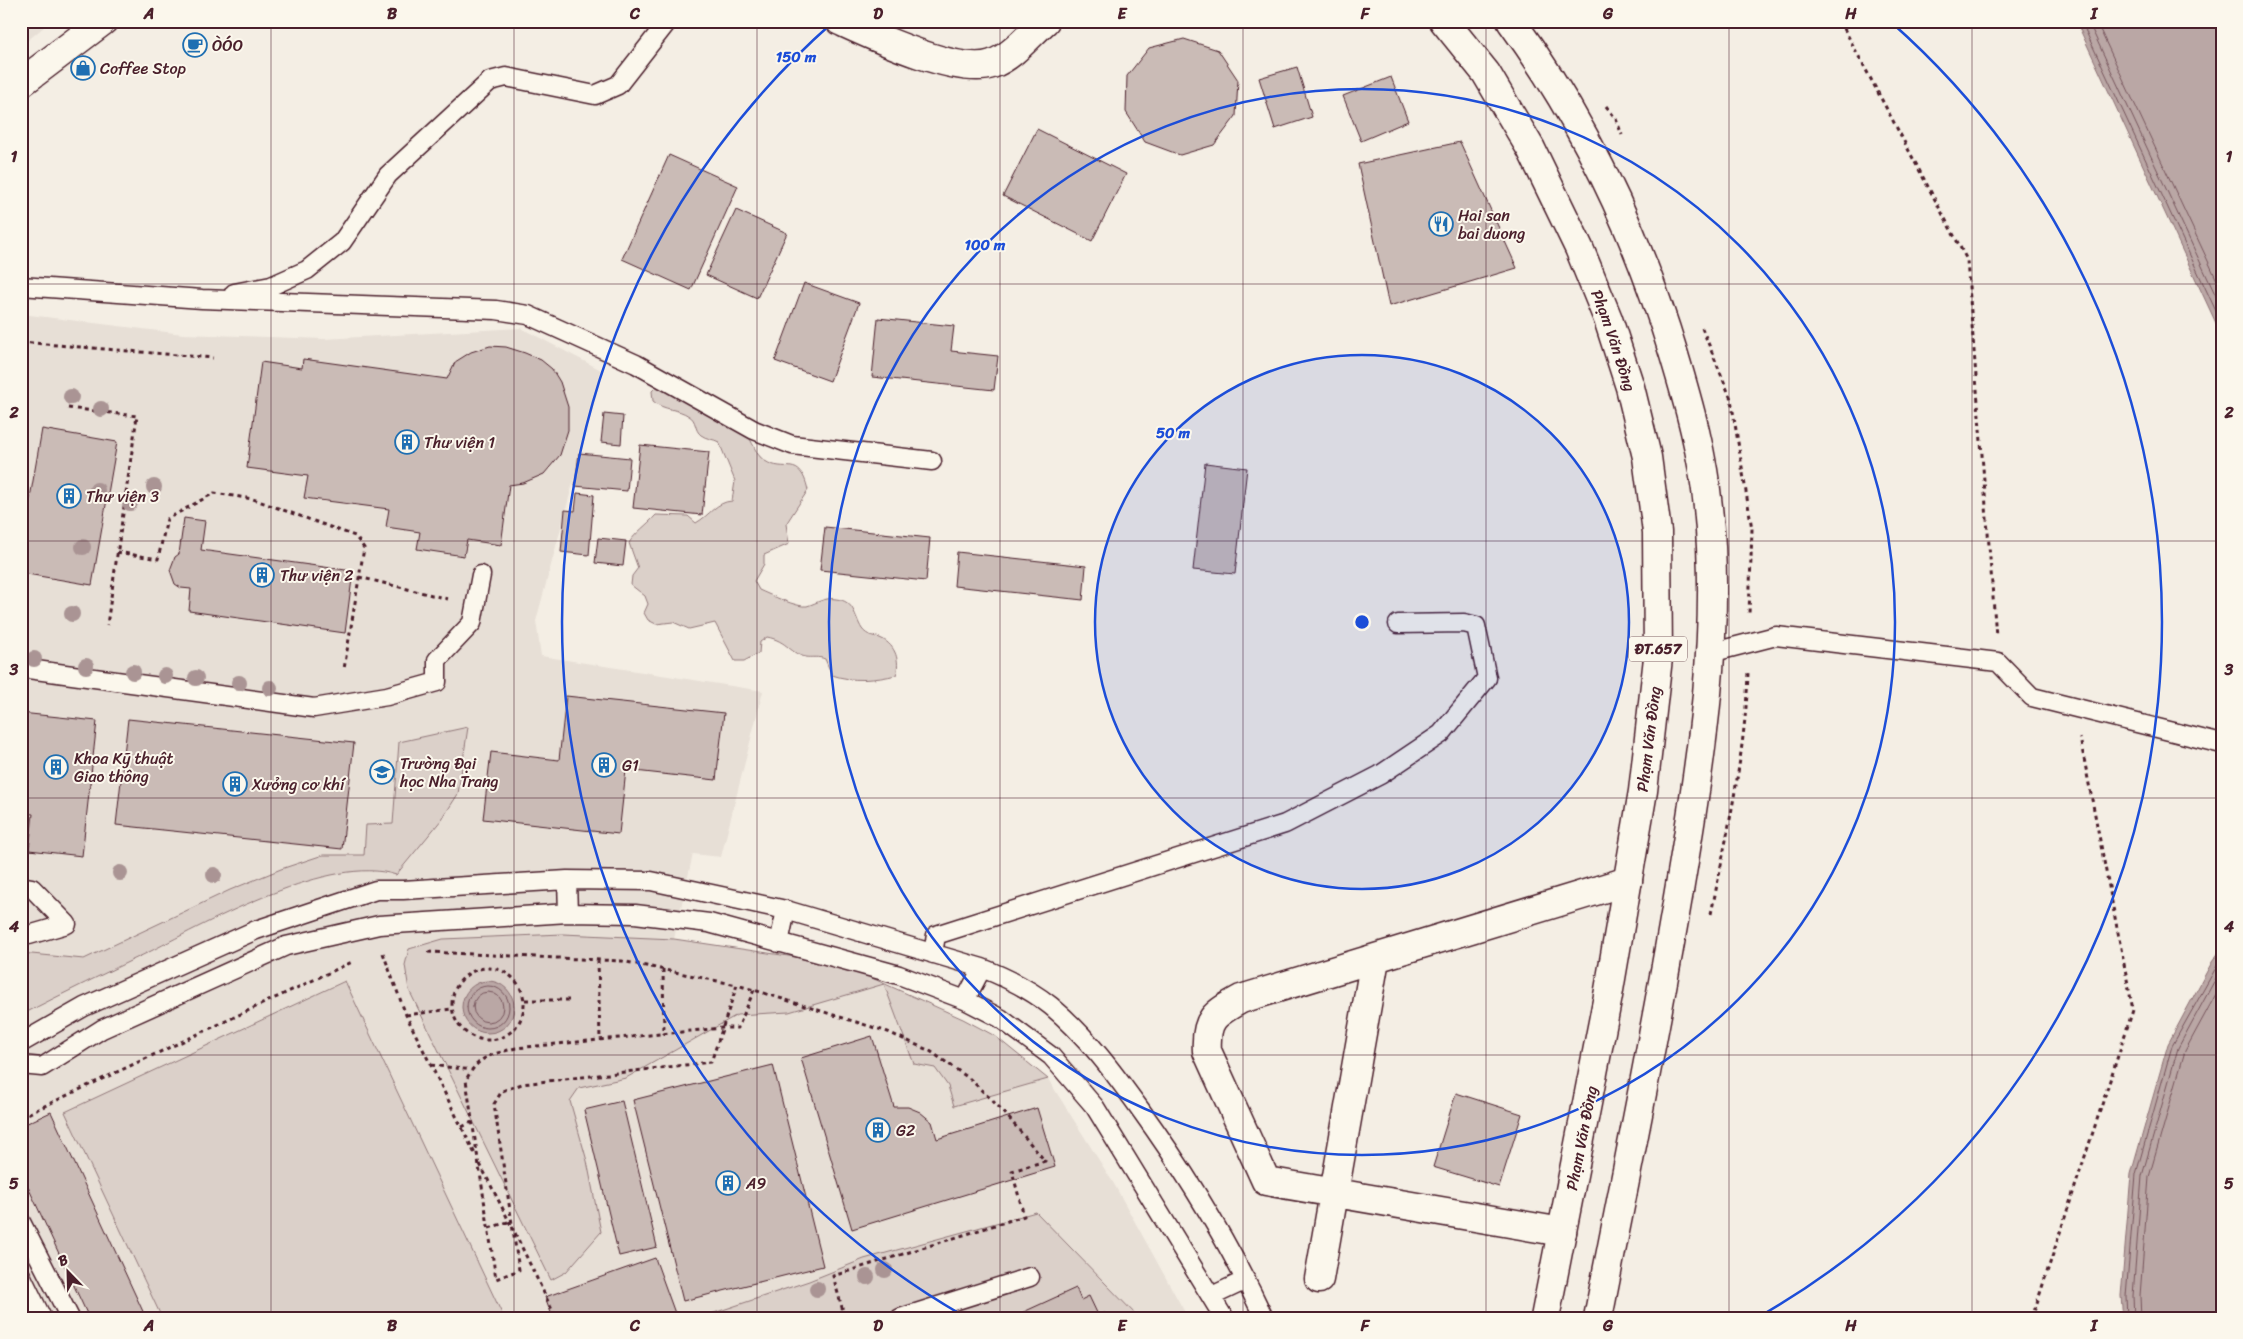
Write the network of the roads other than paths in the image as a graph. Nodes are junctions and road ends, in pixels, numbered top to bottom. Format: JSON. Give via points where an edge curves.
{"nodes":[{"id":1,"x":104,"y":21,"type":"edge"},
{"id":2,"x":668,"y":21,"type":"edge"},
{"id":3,"x":840,"y":21,"type":"edge"},
{"id":4,"x":1045,"y":21,"type":"edge"},
{"id":5,"x":1444,"y":21,"type":"edge"},
{"id":6,"x":1511,"y":21,"type":"edge"},
{"id":7,"x":21,"y":83,"type":"edge"},
{"id":8,"x":21,"y":286,"type":"edge"},
{"id":9,"x":202,"y":299,"type":"junction"},
{"id":10,"x":932,"y":461,"type":"dead end"},
{"id":11,"x":481,"y":576,"type":"dead end"},
{"id":12,"x":1398,"y":624,"type":"dead end"},
{"id":13,"x":1710,"y":654,"type":"junction"},
{"id":14,"x":21,"y":668,"type":"edge"},
{"id":15,"x":2222,"y":744,"type":"edge"},
{"id":16,"x":567,"y":880,"type":"junction"},
{"id":17,"x":1628,"y":881,"type":"junction"},
{"id":18,"x":21,"y":886,"type":"edge"},
{"id":19,"x":786,"y":910,"type":"junction"},
{"id":20,"x":568,"y":913,"type":"junction"},
{"id":21,"x":21,"y":935,"type":"edge"},
{"id":22,"x":779,"y":943,"type":"junction"},
{"id":23,"x":933,"y":954,"type":"junction"},
{"id":24,"x":1375,"y":959,"type":"junction"},
{"id":25,"x":982,"y":968,"type":"junction"},
{"id":26,"x":965,"y":1000,"type":"junction"},
{"id":27,"x":21,"y":1042,"type":"edge"},
{"id":28,"x":21,"y":1065,"type":"edge"},
{"id":29,"x":1334,"y":1193,"type":"junction"},
{"id":30,"x":21,"y":1222,"type":"edge"},
{"id":31,"x":1562,"y":1232,"type":"junction"},
{"id":32,"x":21,"y":1275,"type":"edge"},
{"id":33,"x":1030,"y":1277,"type":"dead end"},
{"id":34,"x":1320,"y":1279,"type":"dead end"},
{"id":35,"x":1246,"y":1280,"type":"junction"},
{"id":36,"x":1212,"y":1296,"type":"junction"},
{"id":37,"x":42,"y":1318,"type":"edge"},
{"id":38,"x":70,"y":1318,"type":"edge"},
{"id":39,"x":900,"y":1318,"type":"edge"},
{"id":40,"x":1224,"y":1318,"type":"edge"},
{"id":41,"x":1264,"y":1318,"type":"edge"},
{"id":42,"x":1546,"y":1318,"type":"edge"},
{"id":43,"x":1598,"y":1318,"type":"edge"}],
"edges":[{"from":1,"to":7,"type":"main road"},
{"from":2,"to":9,"type":"lane","via":[[618,85],[595,95],[506,76],[490,81],[388,175],[342,242],[307,270],[271,286]]},
{"from":3,"to":4,"type":"main road","via":[[888,43],[978,68],[1007,56]]},
{"from":5,"to":17,"type":"main road","name":"Phạm Văn Đồng","number":"ĐT.657","via":[[1486,73],[1531,149],[1579,248],[1608,319],[1630,387],[1647,456],[1657,532],[1658,658],[1643,791]]},
{"from":6,"to":13,"type":"main road","number":"ĐT.657","via":[[1532,49],[1588,145],[1626,220],[1658,300],[1697,435],[1708,506]]},
{"from":8,"to":9,"type":"lane"},
{"from":9,"to":10,"type":"lane","via":[[496,310],[528,315],[636,364],[754,430],[792,445]]},
{"from":11,"to":14,"type":"lane","via":[[472,623],[437,660],[437,682],[386,696],[314,708]]},
{"from":12,"to":23,"type":"lane","via":[[1464,623],[1476,626],[1487,678],[1441,734],[1380,775],[1285,824],[936,935]]},
{"from":13,"to":15,"type":"lane","via":[[1776,636],[1998,662],[2032,697]]},
{"from":13,"to":43,"type":"main road","number":"ĐT.657","via":[[1697,784],[1661,996]]},
{"from":16,"to":19,"type":"lane","via":[[651,881]]},
{"from":16,"to":20,"type":"lane"},
{"from":16,"to":27,"type":"lane","via":[[376,890],[247,934],[84,1007]]},
{"from":17,"to":24,"type":"main road"},
{"from":17,"to":31,"type":"main road","name":"Phạm Văn Đồng","number":"ĐT.657"},
{"from":18,"to":21,"type":"lane","via":[[32,888],[67,924]]},
{"from":19,"to":22,"type":"lane"},
{"from":19,"to":23,"type":"lane"},
{"from":20,"to":22,"type":"lane","via":[[635,914],[708,923]]},
{"from":20,"to":28,"type":"lane","via":[[379,925],[286,946],[102,1029],[42,1067]]},
{"from":22,"to":26,"type":"lane","via":[[899,975]]},
{"from":23,"to":25,"type":"lane"},
{"from":24,"to":29,"type":"main road"},
{"from":24,"to":29,"type":"main road","via":[[1241,999],[1212,1018],[1206,1033],[1207,1051],[1266,1181]]},
{"from":25,"to":26,"type":"lane"},
{"from":25,"to":35,"type":"lane","via":[[1004,976],[1050,1005],[1114,1073],[1173,1154]]},
{"from":26,"to":36,"type":"lane","via":[[1000,1018],[1051,1056],[1095,1107]]},
{"from":29,"to":31,"type":"main road"},
{"from":29,"to":34,"type":"main road"},
{"from":30,"to":38,"type":"lane"},
{"from":31,"to":42,"type":"main road","name":"Phạm Văn Đồng","number":"ĐT.657"},
{"from":32,"to":37,"type":"lane"},
{"from":33,"to":39,"type":"lane"},
{"from":35,"to":36,"type":"lane"},
{"from":35,"to":41,"type":"lane"},
{"from":36,"to":40,"type":"lane"}]}
